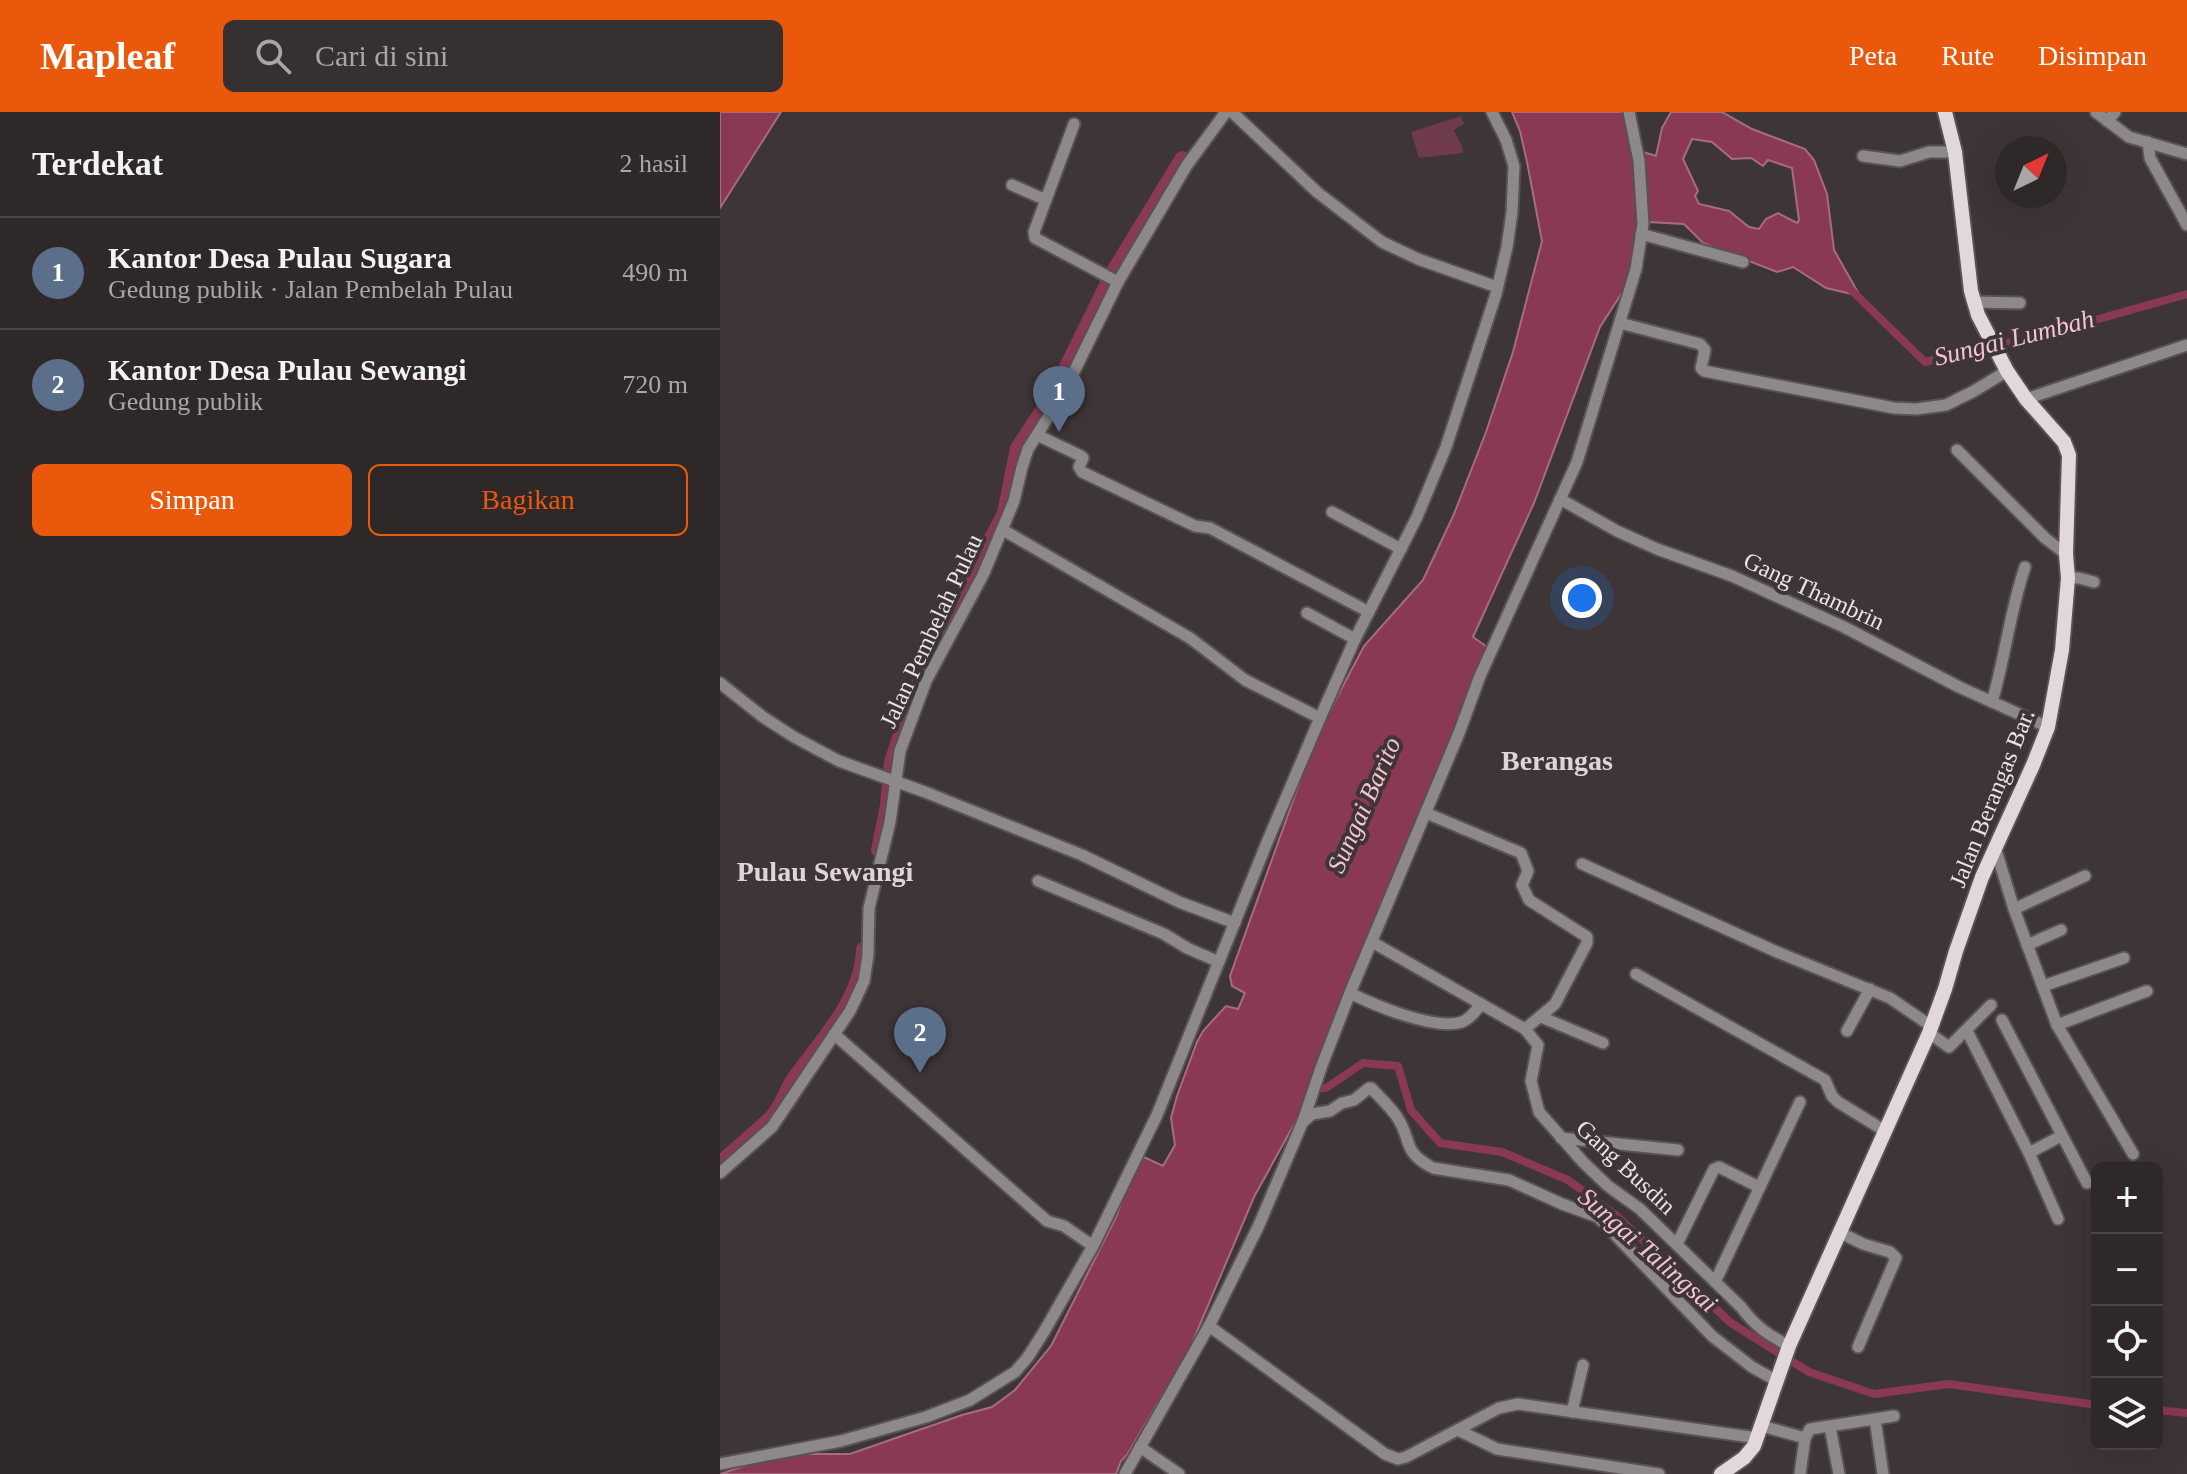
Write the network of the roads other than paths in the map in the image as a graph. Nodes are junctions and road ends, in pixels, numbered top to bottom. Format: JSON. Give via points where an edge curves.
{"nodes":[{"id":1,"x":1229,"y":112,"type":"edge"},
{"id":2,"x":1492,"y":112,"type":"edge"},
{"id":3,"x":1629,"y":112,"type":"edge"},
{"id":4,"x":1945,"y":112,"type":"edge"},
{"id":5,"x":2096,"y":112,"type":"edge"},
{"id":6,"x":2111,"y":117,"type":"edge"},
{"id":7,"x":1074,"y":124,"type":"dead end"},
{"id":8,"x":2148,"y":142,"type":"junction"},
{"id":9,"x":1955,"y":152,"type":"junction"},
{"id":10,"x":2187,"y":154,"type":"edge"},
{"id":11,"x":1863,"y":156,"type":"dead end"},
{"id":12,"x":1012,"y":185,"type":"dead end"},
{"id":13,"x":1046,"y":200,"type":"junction"},
{"id":14,"x":2187,"y":225,"type":"edge"},
{"id":15,"x":1642,"y":229,"type":"junction"},
{"id":16,"x":1743,"y":262,"type":"dead end"},
{"id":17,"x":1112,"y":279,"type":"junction"},
{"id":18,"x":1497,"y":287,"type":"junction"},
{"id":19,"x":1973,"y":302,"type":"junction"},
{"id":20,"x":2020,"y":303,"type":"dead end"},
{"id":21,"x":1620,"y":323,"type":"junction"},
{"id":22,"x":2187,"y":345,"type":"edge"},
{"id":23,"x":2006,"y":370,"type":"junction"},
{"id":24,"x":2026,"y":399,"type":"junction"},
{"id":25,"x":1037,"y":435,"type":"junction"},
{"id":26,"x":1957,"y":450,"type":"dead end"},
{"id":27,"x":1560,"y":499,"type":"junction"},
{"id":28,"x":1332,"y":512,"type":"dead end"},
{"id":29,"x":1003,"y":530,"type":"junction"},
{"id":30,"x":1401,"y":549,"type":"junction"},
{"id":31,"x":2066,"y":554,"type":"junction"},
{"id":32,"x":2025,"y":567,"type":"dead end"},
{"id":33,"x":2068,"y":578,"type":"junction"},
{"id":34,"x":2094,"y":582,"type":"dead end"},
{"id":35,"x":1369,"y":612,"type":"junction"},
{"id":36,"x":1307,"y":613,"type":"dead end"},
{"id":37,"x":1355,"y":639,"type":"junction"},
{"id":38,"x":720,"y":683,"type":"edge"},
{"id":39,"x":1992,"y":702,"type":"junction"},
{"id":40,"x":1320,"y":718,"type":"junction"},
{"id":41,"x":2048,"y":727,"type":"junction"},
{"id":42,"x":890,"y":779,"type":"junction"},
{"id":43,"x":1426,"y":813,"type":"junction"},
{"id":44,"x":1995,"y":846,"type":"junction"},
{"id":45,"x":1582,"y":864,"type":"dead end"},
{"id":46,"x":2085,"y":876,"type":"dead end"},
{"id":47,"x":1038,"y":881,"type":"dead end"},
{"id":48,"x":2014,"y":909,"type":"junction"},
{"id":49,"x":1235,"y":923,"type":"junction"},
{"id":50,"x":2061,"y":930,"type":"dead end"},
{"id":51,"x":1372,"y":942,"type":"junction"},
{"id":52,"x":2027,"y":945,"type":"junction"},
{"id":53,"x":2124,"y":958,"type":"dead end"},
{"id":54,"x":1219,"y":962,"type":"junction"},
{"id":55,"x":1636,"y":974,"type":"dead end"},
{"id":56,"x":2043,"y":986,"type":"junction"},
{"id":57,"x":1870,"y":989,"type":"junction"},
{"id":58,"x":2147,"y":991,"type":"dead end"},
{"id":59,"x":1350,"y":993,"type":"junction"},
{"id":60,"x":1481,"y":1004,"type":"junction"},
{"id":61,"x":1991,"y":1005,"type":"dead end"},
{"id":62,"x":1541,"y":1017,"type":"junction"},
{"id":63,"x":2002,"y":1020,"type":"dead end"},
{"id":64,"x":2057,"y":1025,"type":"junction"},
{"id":65,"x":1525,"y":1029,"type":"junction"},
{"id":66,"x":1930,"y":1029,"type":"junction"},
{"id":67,"x":1847,"y":1031,"type":"dead end"},
{"id":68,"x":1967,"y":1031,"type":"junction"},
{"id":69,"x":834,"y":1034,"type":"junction"},
{"id":70,"x":1603,"y":1043,"type":"dead end"},
{"id":71,"x":1800,"y":1102,"type":"dead end"},
{"id":72,"x":1304,"y":1119,"type":"junction"},
{"id":73,"x":1885,"y":1131,"type":"junction"},
{"id":74,"x":2061,"y":1136,"type":"junction"},
{"id":75,"x":1561,"y":1138,"type":"junction"},
{"id":76,"x":1678,"y":1150,"type":"dead end"},
{"id":77,"x":2029,"y":1153,"type":"junction"},
{"id":78,"x":2133,"y":1154,"type":"dead end"},
{"id":79,"x":720,"y":1173,"type":"edge"},
{"id":80,"x":2087,"y":1183,"type":"dead end"},
{"id":81,"x":1759,"y":1187,"type":"junction"},
{"id":82,"x":2058,"y":1219,"type":"dead end"},
{"id":83,"x":1839,"y":1232,"type":"junction"},
{"id":84,"x":1677,"y":1244,"type":"junction"},
{"id":85,"x":1093,"y":1246,"type":"junction"},
{"id":86,"x":1715,"y":1282,"type":"junction"},
{"id":87,"x":1209,"y":1326,"type":"junction"},
{"id":88,"x":1858,"y":1347,"type":"dead end"},
{"id":89,"x":1788,"y":1349,"type":"junction"},
{"id":90,"x":1583,"y":1365,"type":"dead end"},
{"id":91,"x":1778,"y":1377,"type":"junction"},
{"id":92,"x":1572,"y":1412,"type":"junction"},
{"id":93,"x":1894,"y":1416,"type":"dead end"},
{"id":94,"x":1875,"y":1419,"type":"junction"},
{"id":95,"x":1830,"y":1427,"type":"junction"},
{"id":96,"x":1458,"y":1430,"type":"junction"},
{"id":97,"x":1760,"y":1432,"type":"junction"},
{"id":98,"x":1805,"y":1438,"type":"junction"},
{"id":99,"x":1140,"y":1447,"type":"junction"},
{"id":100,"x":720,"y":1464,"type":"edge"},
{"id":101,"x":1125,"y":1474,"type":"edge"},
{"id":102,"x":1179,"y":1474,"type":"edge"},
{"id":103,"x":1659,"y":1474,"type":"edge"},
{"id":104,"x":1721,"y":1474,"type":"edge"},
{"id":105,"x":1800,"y":1474,"type":"edge"},
{"id":106,"x":1839,"y":1474,"type":"edge"},
{"id":107,"x":1883,"y":1474,"type":"edge"}],
"edges":[{"from":1,"to":17,"type":"street","name":"Jalan Pembelah Pulau"},
{"from":1,"to":18,"type":"street","via":[[1382,242]]},
{"from":2,"to":18,"type":"street","via":[[1514,166],[1512,212]]},
{"from":3,"to":15,"type":"street","via":[[1639,161]]},
{"from":4,"to":9,"type":"main road","name":"Jalan Berangas Bar."},
{"from":5,"to":6,"type":"street"},
{"from":6,"to":8,"type":"street","via":[[2129,137]]},
{"from":7,"to":13,"type":"street"},
{"from":8,"to":10,"type":"street"},
{"from":8,"to":14,"type":"street","via":[[2148,154]]},
{"from":9,"to":11,"type":"street","via":[[1929,152],[1900,161]]},
{"from":9,"to":19,"type":"main road","name":"Jalan Berangas Bar."},
{"from":12,"to":13,"type":"street"},
{"from":13,"to":17,"type":"street","via":[[1035,238]]},
{"from":15,"to":16,"type":"street"},
{"from":15,"to":21,"type":"street"},
{"from":17,"to":25,"type":"street","name":"Jalan Pembelah Pulau","via":[[1065,390]]},
{"from":18,"to":30,"type":"street","via":[[1446,447]]},
{"from":19,"to":20,"type":"street"},
{"from":19,"to":23,"type":"main road","name":"Jalan Berangas Bar."},
{"from":21,"to":23,"type":"street","via":[[1700,344],[1705,350],[1704,371],[1894,408],[1946,405]]},
{"from":21,"to":27,"type":"street","via":[[1577,462]]},
{"from":22,"to":24,"type":"street"},
{"from":23,"to":24,"type":"main road","name":"Jalan Berangas Bar."},
{"from":24,"to":31,"type":"main road","name":"Jalan Berangas Bar.","via":[[2069,455]]},
{"from":25,"to":29,"type":"street","name":"Jalan Pembelah Pulau"},
{"from":25,"to":35,"type":"street","via":[[1081,456],[1082,472],[1195,526],[1210,528]]},
{"from":26,"to":31,"type":"street"},
{"from":27,"to":39,"type":"street","name":"Gang Thambrin","via":[[1617,531],[1844,627]]},
{"from":27,"to":43,"type":"street","via":[[1480,676]]},
{"from":28,"to":30,"type":"street"},
{"from":29,"to":40,"type":"street","via":[[1190,638],[1245,680]]},
{"from":29,"to":42,"type":"street","name":"Jalan Pembelah Pulau","via":[[926,681]]},
{"from":30,"to":35,"type":"street"},
{"from":31,"to":33,"type":"main road","name":"Jalan Berangas Bar."},
{"from":32,"to":39,"type":"street"},
{"from":33,"to":34,"type":"street"},
{"from":33,"to":41,"type":"main road","name":"Jalan Berangas Bar."},
{"from":35,"to":37,"type":"street"},
{"from":36,"to":37,"type":"street"},
{"from":37,"to":40,"type":"street"},
{"from":38,"to":42,"type":"street","via":[[794,737]]},
{"from":39,"to":41,"type":"street","name":"Gang Thambrin"},
{"from":40,"to":49,"type":"street"},
{"from":41,"to":44,"type":"main road","name":"Jalan Berangas Bar."},
{"from":42,"to":49,"type":"street"},
{"from":42,"to":69,"type":"street","name":"Jalan Pembelah Pulau","via":[[890,822],[869,908],[864,981]]},
{"from":43,"to":51,"type":"street"},
{"from":43,"to":62,"type":"street","via":[[1521,853],[1528,871],[1522,885],[1529,900],[1587,937],[1555,1004]]},
{"from":44,"to":48,"type":"street"},
{"from":44,"to":66,"type":"main road","name":"Jalan Berangas Bar."},
{"from":45,"to":57,"type":"street"},
{"from":46,"to":48,"type":"street"},
{"from":47,"to":54,"type":"street"},
{"from":48,"to":52,"type":"street"},
{"from":49,"to":54,"type":"street"},
{"from":50,"to":52,"type":"street"},
{"from":51,"to":59,"type":"street"},
{"from":51,"to":60,"type":"street"},
{"from":52,"to":56,"type":"street"},
{"from":53,"to":56,"type":"street"},
{"from":54,"to":85,"type":"street","via":[[1157,1115]]},
{"from":55,"to":73,"type":"street","via":[[1821,1078],[1838,1102]]},
{"from":56,"to":64,"type":"street"},
{"from":57,"to":66,"type":"street"},
{"from":57,"to":67,"type":"street"},
{"from":58,"to":64,"type":"street"},
{"from":59,"to":60,"type":"street","via":[[1406,1017],[1444,1023],[1466,1020]]},
{"from":59,"to":72,"type":"street"},
{"from":60,"to":65,"type":"street"},
{"from":61,"to":68,"type":"street"},
{"from":62,"to":65,"type":"street"},
{"from":62,"to":70,"type":"street"},
{"from":63,"to":74,"type":"street"},
{"from":64,"to":78,"type":"street"},
{"from":65,"to":75,"type":"street","name":"Gang Busdin","via":[[1538,1045],[1531,1081],[1536,1106]]},
{"from":66,"to":68,"type":"street","via":[[1949,1047]]},
{"from":66,"to":73,"type":"main road","name":"Jalan Berangas Bar."},
{"from":68,"to":77,"type":"street"},
{"from":69,"to":79,"type":"street","name":"Jalan Pembelah Pulau","via":[[772,1127]]},
{"from":69,"to":85,"type":"street","via":[[1047,1221]]},
{"from":71,"to":81,"type":"street"},
{"from":72,"to":87,"type":"street"},
{"from":72,"to":91,"type":"street","via":[[1371,1088],[1399,1120],[1410,1151],[1423,1163],[1509,1180],[1598,1217],[1712,1336],[1752,1367]]},
{"from":73,"to":83,"type":"main road","name":"Jalan Berangas Bar."},
{"from":74,"to":77,"type":"street"},
{"from":74,"to":80,"type":"street"},
{"from":75,"to":76,"type":"street"},
{"from":75,"to":84,"type":"street","name":"Gang Busdin"},
{"from":77,"to":82,"type":"street"},
{"from":81,"to":84,"type":"street","via":[[1714,1169]]},
{"from":81,"to":86,"type":"street"},
{"from":83,"to":88,"type":"street","via":[[1896,1258]]},
{"from":83,"to":89,"type":"main road","name":"Jalan Berangas Bar."},
{"from":84,"to":86,"type":"street","name":"Gang Busdin"},
{"from":85,"to":100,"type":"street","via":[[1028,1357],[1004,1381],[926,1417],[841,1441]]},
{"from":86,"to":89,"type":"street","name":"Gang Busdin","via":[[1755,1325]]},
{"from":87,"to":96,"type":"street","via":[[1390,1457],[1406,1457]]},
{"from":87,"to":99,"type":"street"},
{"from":89,"to":91,"type":"main road","name":"Jalan Berangas Bar."},
{"from":90,"to":92,"type":"street"},
{"from":91,"to":97,"type":"main road","name":"Jalan Berangas Bar."},
{"from":92,"to":96,"type":"street","via":[[1509,1404]]},
{"from":92,"to":97,"type":"street"},
{"from":93,"to":94,"type":"street"},
{"from":94,"to":95,"type":"street"},
{"from":94,"to":107,"type":"street"},
{"from":95,"to":98,"type":"street","via":[[1810,1429]]},
{"from":95,"to":106,"type":"street"},
{"from":96,"to":103,"type":"street","via":[[1497,1449]]},
{"from":97,"to":98,"type":"street"},
{"from":97,"to":104,"type":"main road","name":"Jalan Berangas Bar.","via":[[1752,1450]]},
{"from":98,"to":105,"type":"street"},
{"from":99,"to":101,"type":"street"},
{"from":99,"to":102,"type":"street"}]}
